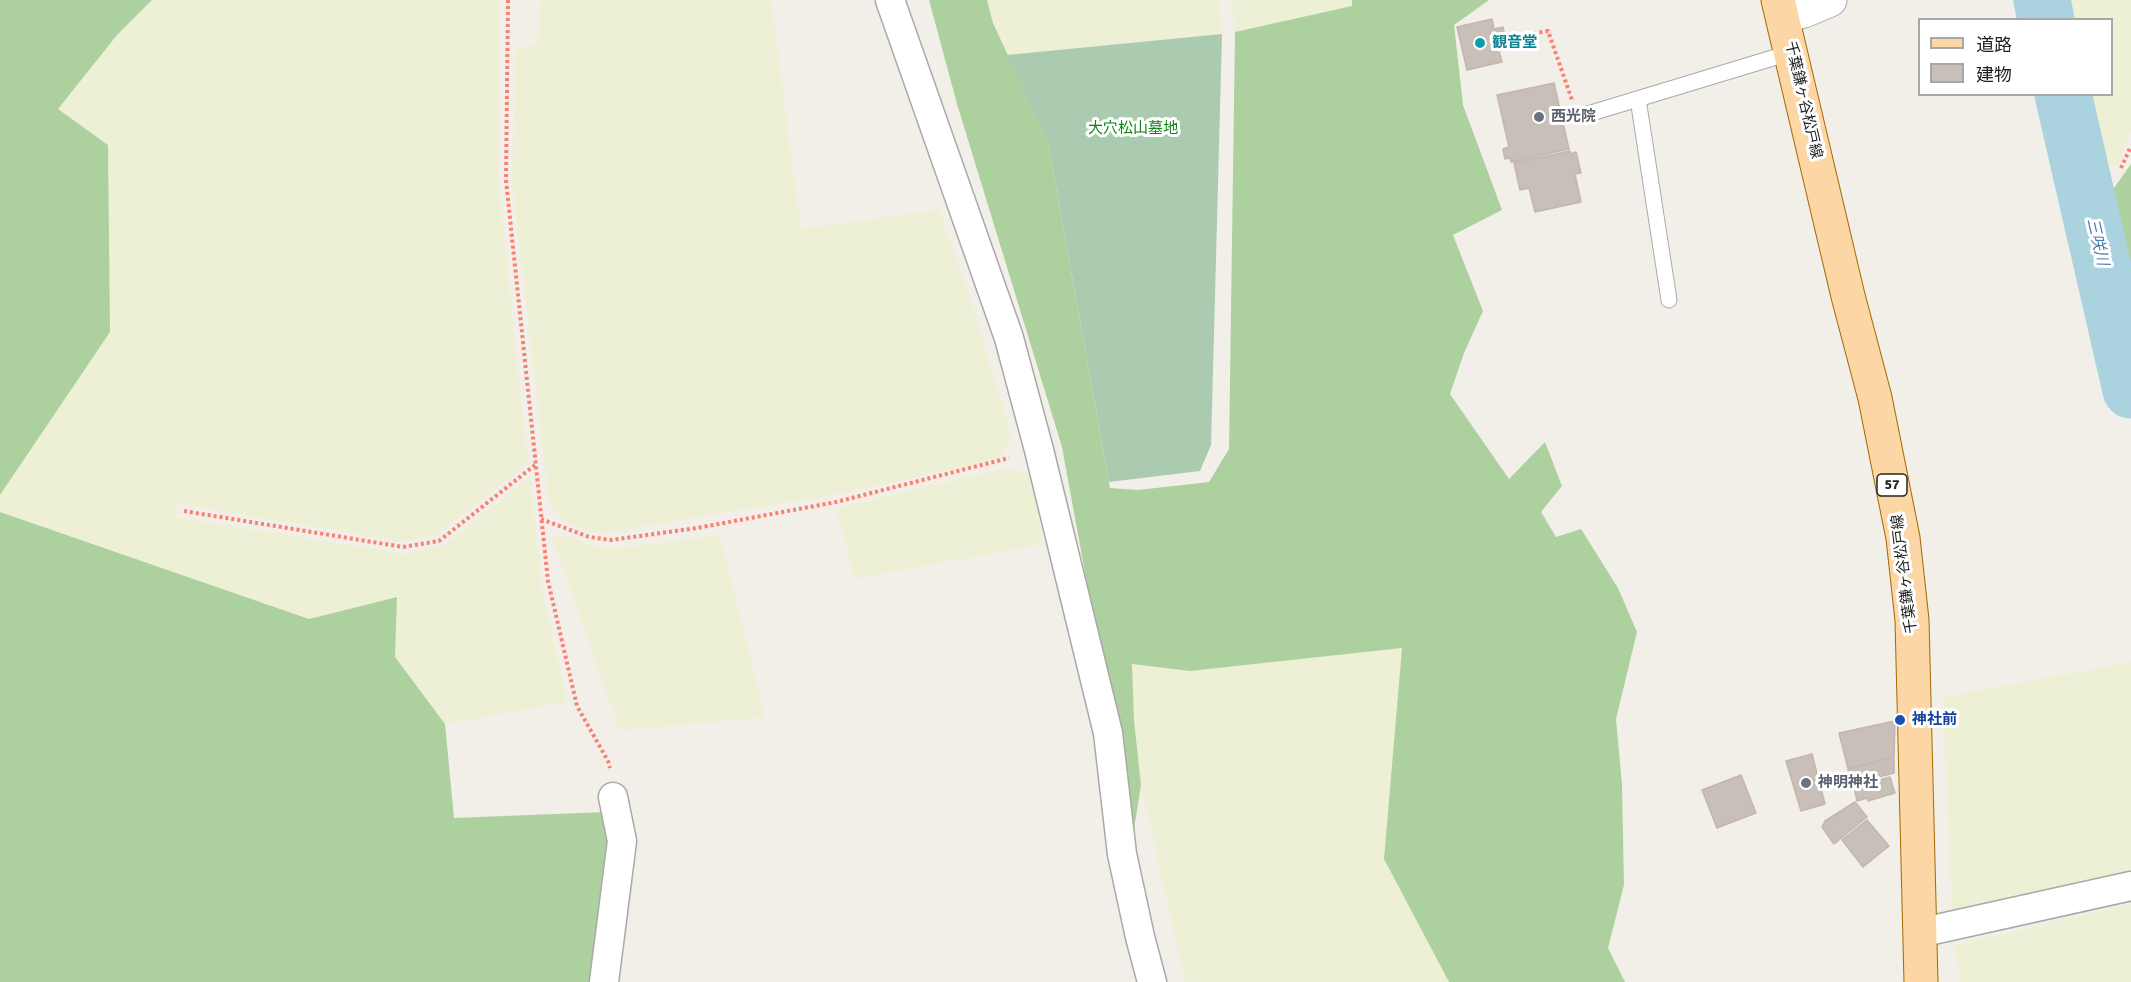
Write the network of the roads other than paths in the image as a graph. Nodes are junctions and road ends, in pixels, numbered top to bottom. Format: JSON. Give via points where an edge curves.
{"nodes":[{"id":1,"x":890,"y":0,"type":"edge"},
{"id":2,"x":1830,"y":0,"type":"edge"},
{"id":3,"x":1780,"y":8,"type":"edge"},
{"id":4,"x":1776,"y":57,"type":"dead end"},
{"id":5,"x":1638,"y":99,"type":"junction"},
{"id":6,"x":1588,"y":114,"type":"dead end"},
{"id":7,"x":1670,"y":300,"type":"dead end"},
{"id":8,"x":613,"y":797,"type":"road end"},
{"id":9,"x":2131,"y":886,"type":"edge"},
{"id":10,"x":1920,"y":933,"type":"junction"},
{"id":11,"x":604,"y":982,"type":"edge"},
{"id":12,"x":1152,"y":982,"type":"edge"},
{"id":13,"x":1921,"y":982,"type":"edge"}],
"edges":[{"from":1,"to":12,"type":"street","via":[[1009,338],[1039,450],[1108,733],[1122,854]]},
{"from":2,"to":3,"type":"street","via":[[1804,10]]},
{"from":3,"to":10,"type":"main road","name":"千葉鎌ヶ谷松戸線","number":"57","via":[[1875,398],[1903,537],[1912,620]]},
{"from":4,"to":5,"type":"lane"},
{"from":5,"to":6,"type":"lane"},
{"from":5,"to":7,"type":"lane"},
{"from":8,"to":11,"type":"street","via":[[622,841]]},
{"from":9,"to":10,"type":"street"},
{"from":10,"to":13,"type":"main road","name":"千葉鎌ヶ谷松戸線","number":"57"}]}
